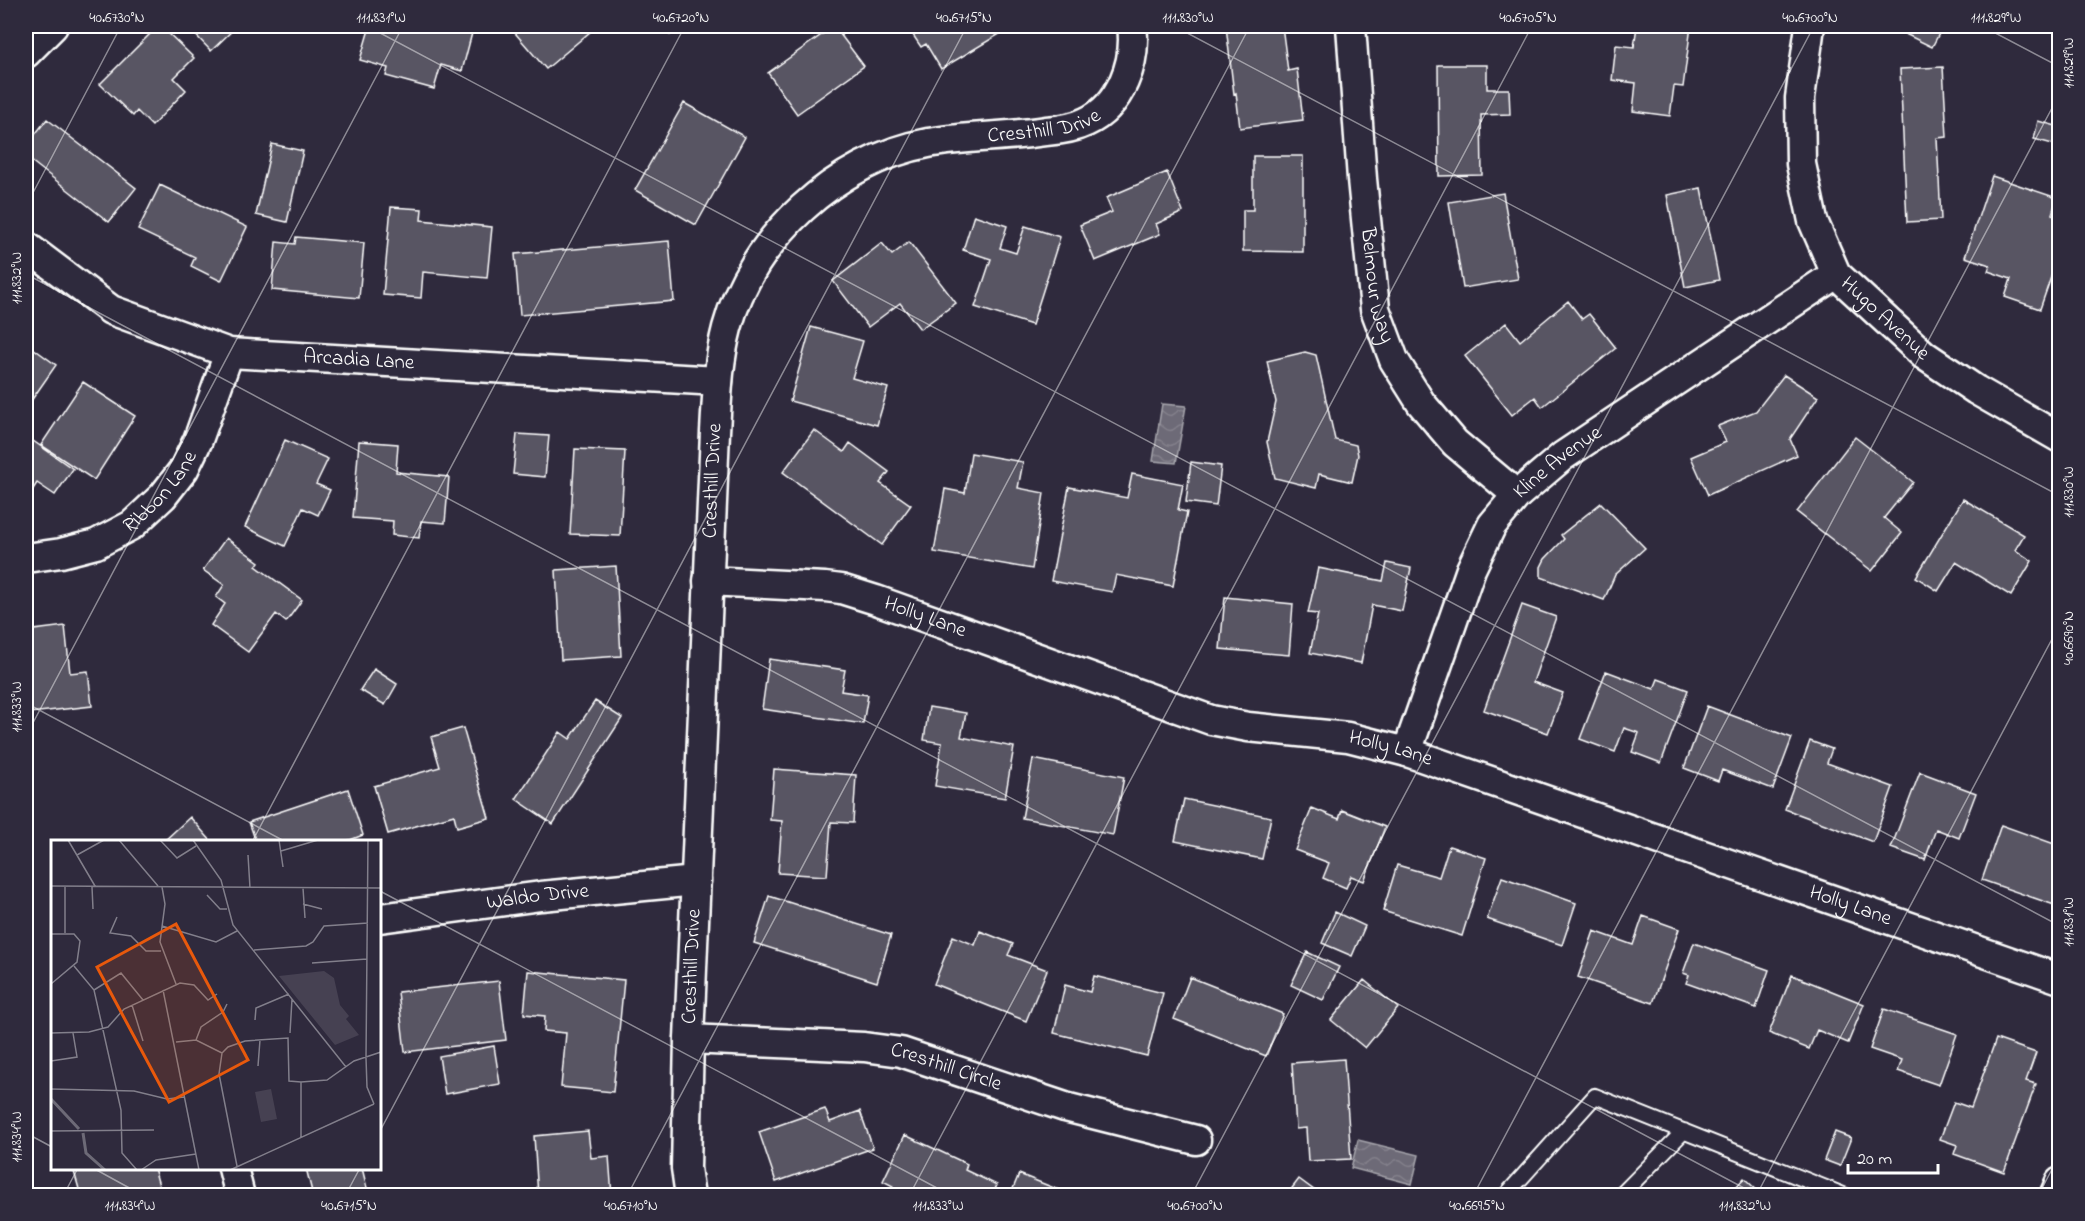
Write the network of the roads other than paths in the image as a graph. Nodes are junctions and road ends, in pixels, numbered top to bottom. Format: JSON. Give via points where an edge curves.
{"nodes":[{"id":1,"x":53,"y":26,"type":"edge"},
{"id":2,"x":1132,"y":26,"type":"edge"},
{"id":3,"x":1352,"y":26,"type":"edge"},
{"id":4,"x":1810,"y":26,"type":"edge"},
{"id":5,"x":26,"y":53,"type":"edge"},
{"id":6,"x":26,"y":246,"type":"edge"},
{"id":7,"x":1836,"y":274,"type":"junction"},
{"id":8,"x":229,"y":352,"type":"junction"},
{"id":9,"x":718,"y":381,"type":"junction"},
{"id":10,"x":2060,"y":438,"type":"edge"},
{"id":11,"x":1517,"y":495,"type":"junction"},
{"id":12,"x":26,"y":558,"type":"edge"},
{"id":13,"x":708,"y":581,"type":"junction"},
{"id":14,"x":1407,"y":752,"type":"junction"},
{"id":15,"x":696,"y":881,"type":"junction"},
{"id":16,"x":381,"y":918,"type":"edge"},
{"id":17,"x":2060,"y":979,"type":"edge"},
{"id":18,"x":689,"y":1039,"type":"junction"},
{"id":19,"x":1684,"y":1131,"type":"junction"},
{"id":20,"x":1196,"y":1140,"type":"dead end"},
{"id":21,"x":234,"y":1170,"type":"edge"},
{"id":22,"x":2060,"y":1182,"type":"edge"},
{"id":23,"x":240,"y":1196,"type":"edge"},
{"id":24,"x":690,"y":1196,"type":"edge"},
{"id":25,"x":1505,"y":1196,"type":"edge"},
{"id":26,"x":1620,"y":1196,"type":"edge"},
{"id":27,"x":1846,"y":1196,"type":"edge"},
{"id":28,"x":2054,"y":1196,"type":"edge"}],
"edges":[{"from":1,"to":5,"type":"street"},
{"from":2,"to":9,"type":"street","name":"Cresthill Drive","via":[[1132,54],[1121,88],[1086,123],[908,148],[866,165],[807,203],[775,238],[746,282],[727,326]]},
{"from":3,"to":11,"type":"street","name":"Belmour Way","via":[[1375,309],[1394,360],[1421,403],[1455,442]]},
{"from":4,"to":7,"type":"street","name":"Hugo Avenue","via":[[1800,98],[1801,164],[1812,220]]},
{"from":6,"to":8,"type":"street","name":"Arcadia Lane","via":[[111,310]]},
{"from":7,"to":10,"type":"street","name":"Hugo Avenue","via":[[1924,355]]},
{"from":7,"to":11,"type":"street","name":"Kline Avenue","via":[[1563,456]]},
{"from":8,"to":9,"type":"street","name":"Arcadia Lane"},
{"from":8,"to":12,"type":"street","name":"Ribbon Lane","via":[[198,440],[184,469],[163,496],[132,525],[96,544]]},
{"from":9,"to":13,"type":"street","name":"Cresthill Drive"},
{"from":11,"to":14,"type":"street","name":"Kline Avenue","via":[[1492,525],[1471,569]]},
{"from":13,"to":14,"type":"street","name":"Holly Lane","via":[[842,589],[1211,720],[1348,737]]},
{"from":13,"to":15,"type":"street","name":"Cresthill Drive"},
{"from":14,"to":17,"type":"street","name":"Holly Lane"},
{"from":15,"to":16,"type":"street","name":"Waldo Drive","via":[[541,896]]},
{"from":15,"to":18,"type":"street","name":"Cresthill Drive"},
{"from":18,"to":20,"type":"street","name":"Cresthill Circle","via":[[901,1052],[1065,1107]]},
{"from":18,"to":24,"type":"street","name":"Cresthill Drive","via":[[686,1168]]},
{"from":19,"to":25,"type":"lane","via":[[1595,1096]]},
{"from":19,"to":26,"type":"lane"},
{"from":19,"to":27,"type":"lane"},
{"from":21,"to":23,"type":"street"},
{"from":22,"to":28,"type":"street"}]}
